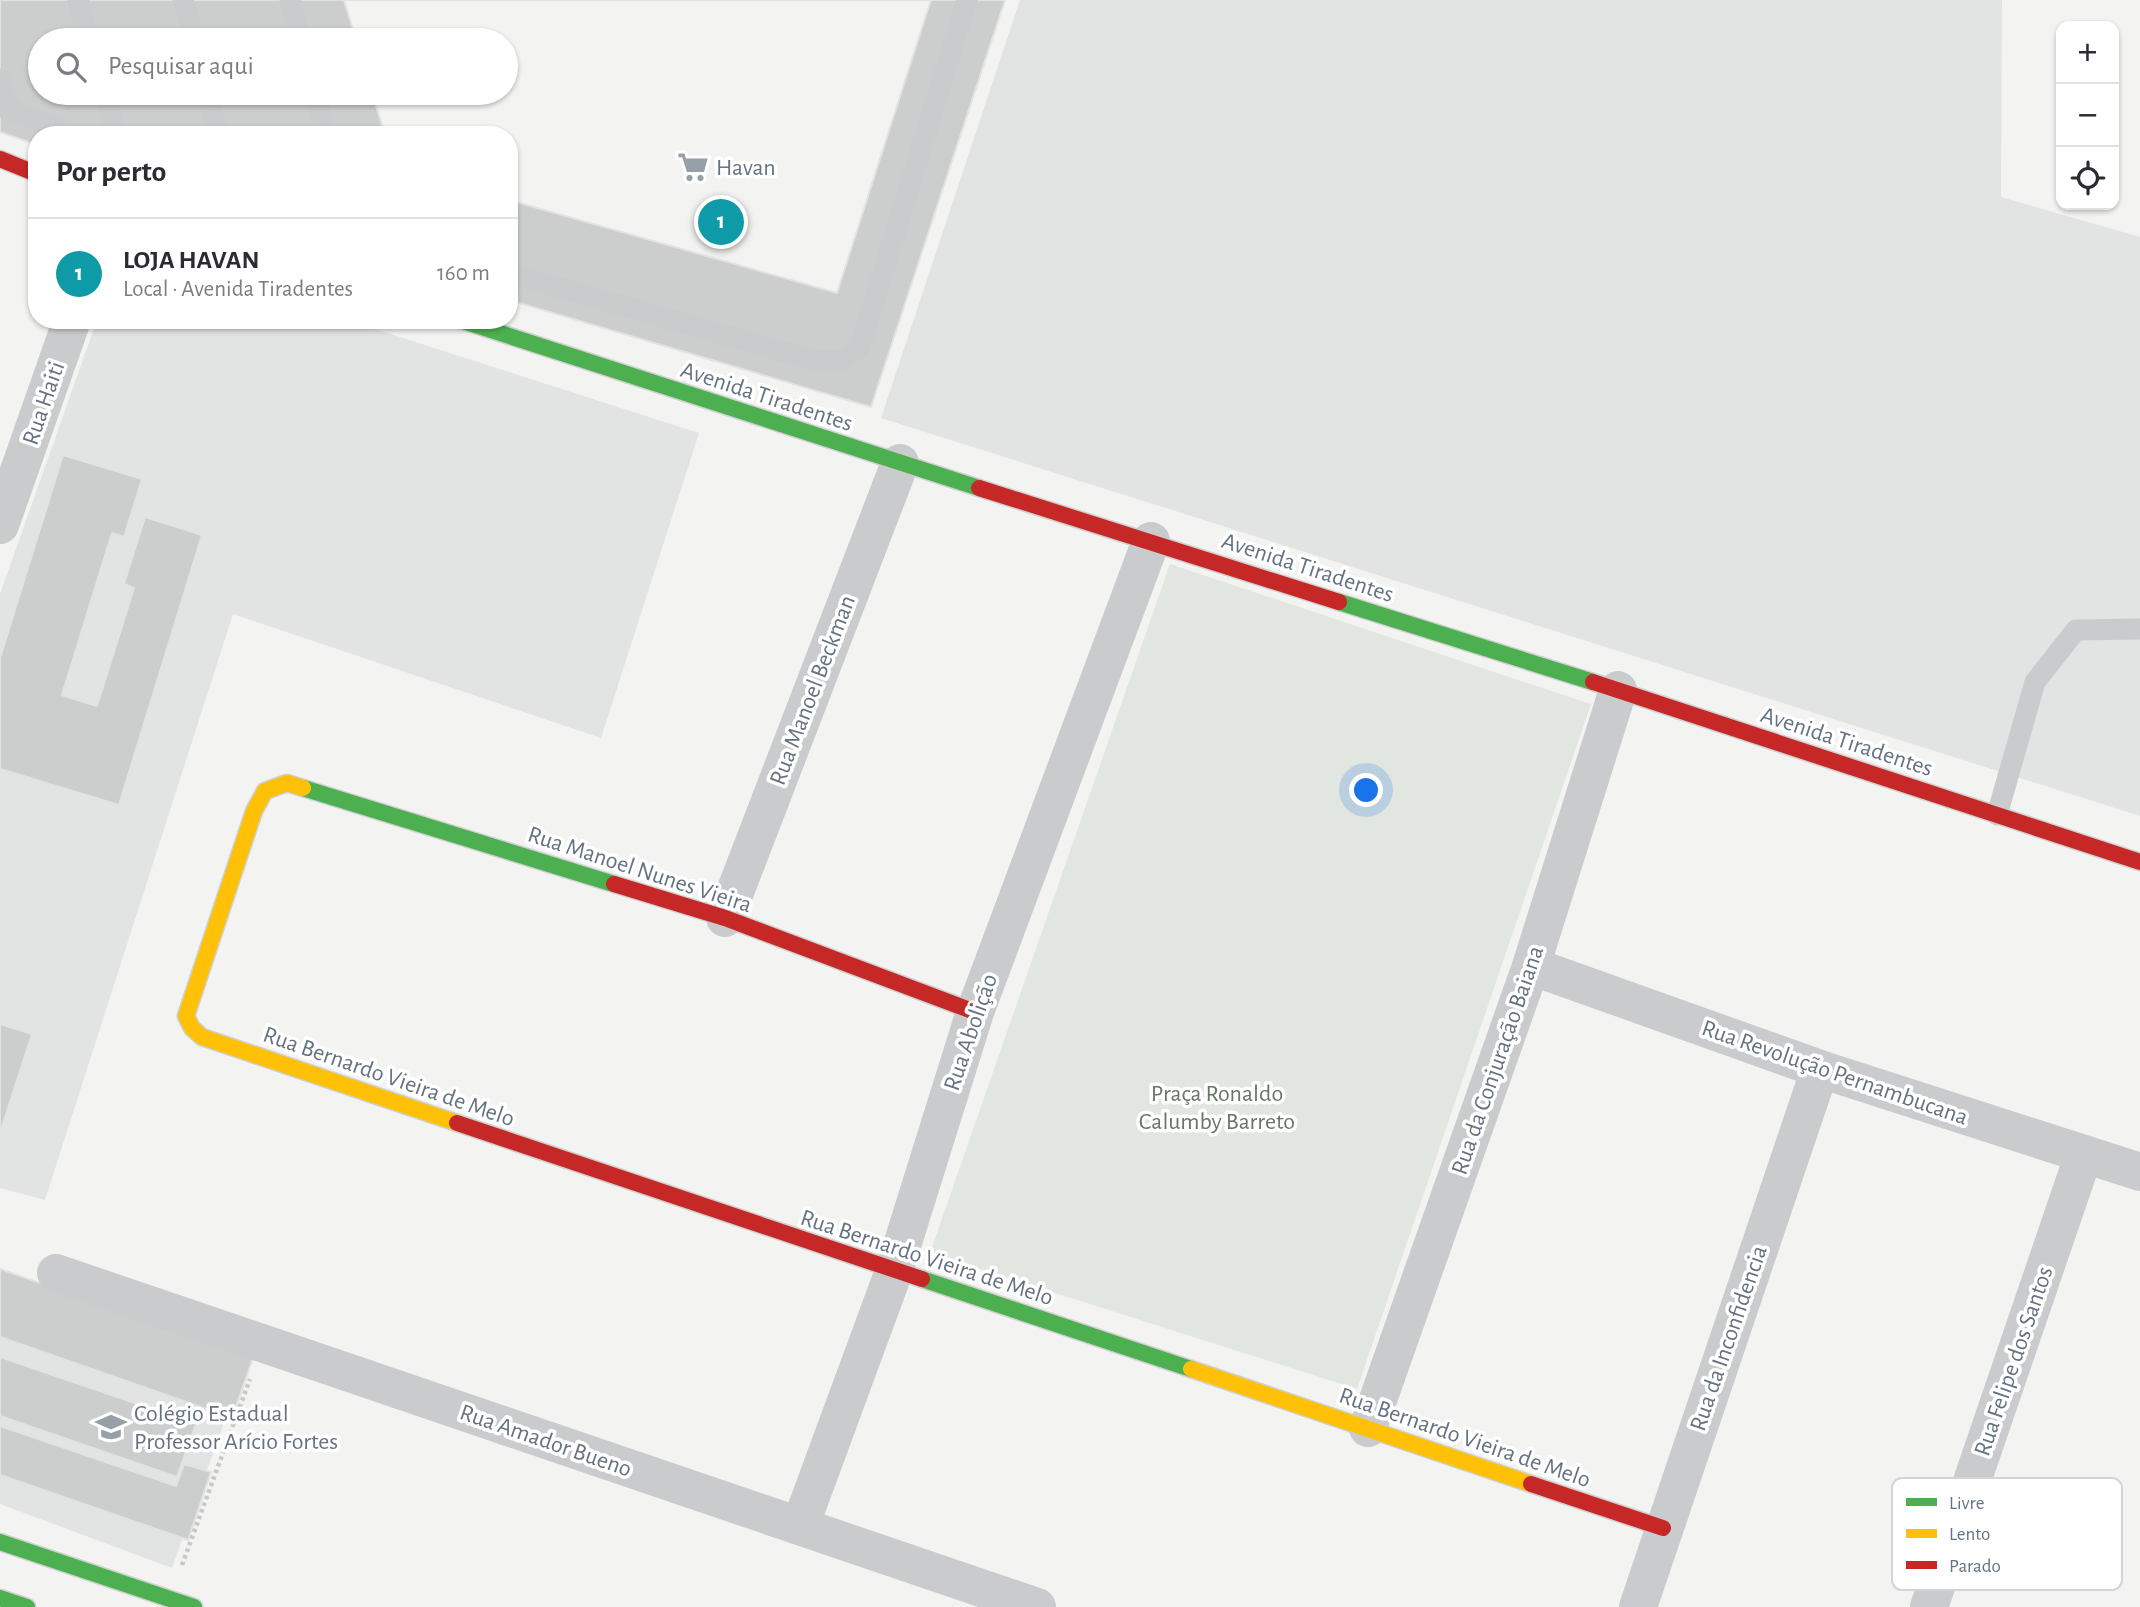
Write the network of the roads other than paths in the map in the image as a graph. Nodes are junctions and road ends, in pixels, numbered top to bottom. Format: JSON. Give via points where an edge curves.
{"nodes":[{"id":1,"x":78,"y":0,"type":"edge"},
{"id":2,"x":183,"y":0,"type":"edge"},
{"id":3,"x":290,"y":0,"type":"edge"},
{"id":4,"x":967,"y":0,"type":"edge"},
{"id":5,"x":86,"y":28,"type":"edge"},
{"id":6,"x":191,"y":28,"type":"edge"},
{"id":7,"x":298,"y":28,"type":"edge"},
{"id":8,"x":0,"y":79,"type":"edge"},
{"id":9,"x":108,"y":105,"type":"edge"},
{"id":10,"x":210,"y":105,"type":"edge"},
{"id":11,"x":318,"y":105,"type":"edge"},
{"id":12,"x":4,"y":107,"type":"edge"},
{"id":13,"x":53,"y":126,"type":"edge"},
{"id":14,"x":114,"y":126,"type":"edge"},
{"id":15,"x":216,"y":126,"type":"edge"},
{"id":16,"x":324,"y":126,"type":"edge"},
{"id":17,"x":0,"y":159,"type":"edge"},
{"id":18,"x":28,"y":170,"type":"edge"},
{"id":19,"x":518,"y":276,"type":"edge"},
{"id":20,"x":69,"y":329,"type":"edge"},
{"id":21,"x":488,"y":329,"type":"edge"},
{"id":22,"x":900,"y":463,"type":"junction"},
{"id":23,"x":0,"y":525,"type":"edge"},
{"id":24,"x":1151,"y":541,"type":"junction"},
{"id":25,"x":2140,"y":629,"type":"edge"},
{"id":26,"x":1618,"y":690,"type":"junction"},
{"id":27,"x":1997,"y":815,"type":"junction"},
{"id":28,"x":2140,"y":862,"type":"edge"},
{"id":29,"x":725,"y":918,"type":"junction"},
{"id":30,"x":1531,"y":966,"type":"junction"},
{"id":31,"x":975,"y":1012,"type":"junction"},
{"id":32,"x":186,"y":1016,"type":"joint"},
{"id":33,"x":1820,"y":1069,"type":"junction"},
{"id":34,"x":2084,"y":1154,"type":"junction"},
{"id":35,"x":2140,"y":1172,"type":"edge"},
{"id":36,"x":894,"y":1270,"type":"junction"},
{"id":37,"x":56,"y":1273,"type":"dead end"},
{"id":38,"x":1368,"y":1428,"type":"junction"},
{"id":39,"x":1973,"y":1478,"type":"edge"},
{"id":40,"x":800,"y":1526,"type":"junction"},
{"id":41,"x":1663,"y":1528,"type":"junction"},
{"id":42,"x":0,"y":1542,"type":"edge"},
{"id":43,"x":1935,"y":1590,"type":"edge"},
{"id":44,"x":0,"y":1598,"type":"edge"},
{"id":45,"x":27,"y":1607,"type":"edge"},
{"id":46,"x":194,"y":1607,"type":"edge"},
{"id":47,"x":1037,"y":1607,"type":"edge"},
{"id":48,"x":1638,"y":1607,"type":"edge"},
{"id":49,"x":1929,"y":1607,"type":"edge"}],
"edges":[{"from":1,"to":5,"type":"lane"},
{"from":2,"to":6,"type":"lane"},
{"from":3,"to":7,"type":"lane"},
{"from":4,"to":19,"type":"lane","via":[[860,347],[842,361],[816,361]]},
{"from":8,"to":12,"type":"lane"},
{"from":9,"to":14,"type":"lane"},
{"from":10,"to":15,"type":"lane"},
{"from":11,"to":16,"type":"lane"},
{"from":12,"to":13,"type":"lane"},
{"from":17,"to":18,"type":"street"},
{"from":20,"to":23,"type":"street","name":"Rua Haiti"},
{"from":21,"to":22,"type":"street","name":"Avenida Tiradentes"},
{"from":22,"to":24,"type":"street","name":"Avenida Tiradentes"},
{"from":22,"to":29,"type":"street","name":"Rua Manoel Beckman"},
{"from":24,"to":26,"type":"street","name":"Avenida Tiradentes"},
{"from":24,"to":31,"type":"street","name":"Rua Abolição"},
{"from":25,"to":27,"type":"lane","via":[[2076,630],[2035,682]]},
{"from":26,"to":27,"type":"street","name":"Avenida Tiradentes"},
{"from":26,"to":30,"type":"street","name":"Rua da Conjuração Baiana"},
{"from":27,"to":28,"type":"street","name":"Avenida Tiradentes"},
{"from":29,"to":31,"type":"street","name":"Rua Manoel Nunes Vieira"},
{"from":29,"to":32,"type":"street","name":"Rua Manoel Nunes Vieira","via":[[287,783],[265,791],[254,811]]},
{"from":30,"to":33,"type":"street","name":"Rua Revolução Pernambucana"},
{"from":30,"to":38,"type":"street","name":"Rua da Conjuração Baiana"},
{"from":31,"to":36,"type":"street","name":"Rua Abolição"},
{"from":32,"to":36,"type":"street","name":"Rua Bernardo Vieira de Melo","via":[[202,1037]]},
{"from":33,"to":34,"type":"street","name":"Rua Revolução Pernambucana"},
{"from":33,"to":41,"type":"street","name":"Rua da Inconfidencia"},
{"from":34,"to":35,"type":"street","name":"Rua Revolução Pernambucana"},
{"from":34,"to":39,"type":"street","name":"Rua Felipe dos Santos"},
{"from":36,"to":38,"type":"street","name":"Rua Bernardo Vieira de Melo"},
{"from":36,"to":40,"type":"street","name":"Rua Abolição"},
{"from":37,"to":40,"type":"street","name":"Rua Amador Bueno"},
{"from":38,"to":41,"type":"street","name":"Rua Bernardo Vieira de Melo"},
{"from":40,"to":47,"type":"street","name":"Rua Amador Bueno"},
{"from":41,"to":48,"type":"street","name":"Rua da Inconfidencia"},
{"from":42,"to":46,"type":"street"},
{"from":43,"to":49,"type":"street","name":"Rua Felipe dos Santos"},
{"from":44,"to":45,"type":"street"}]}
